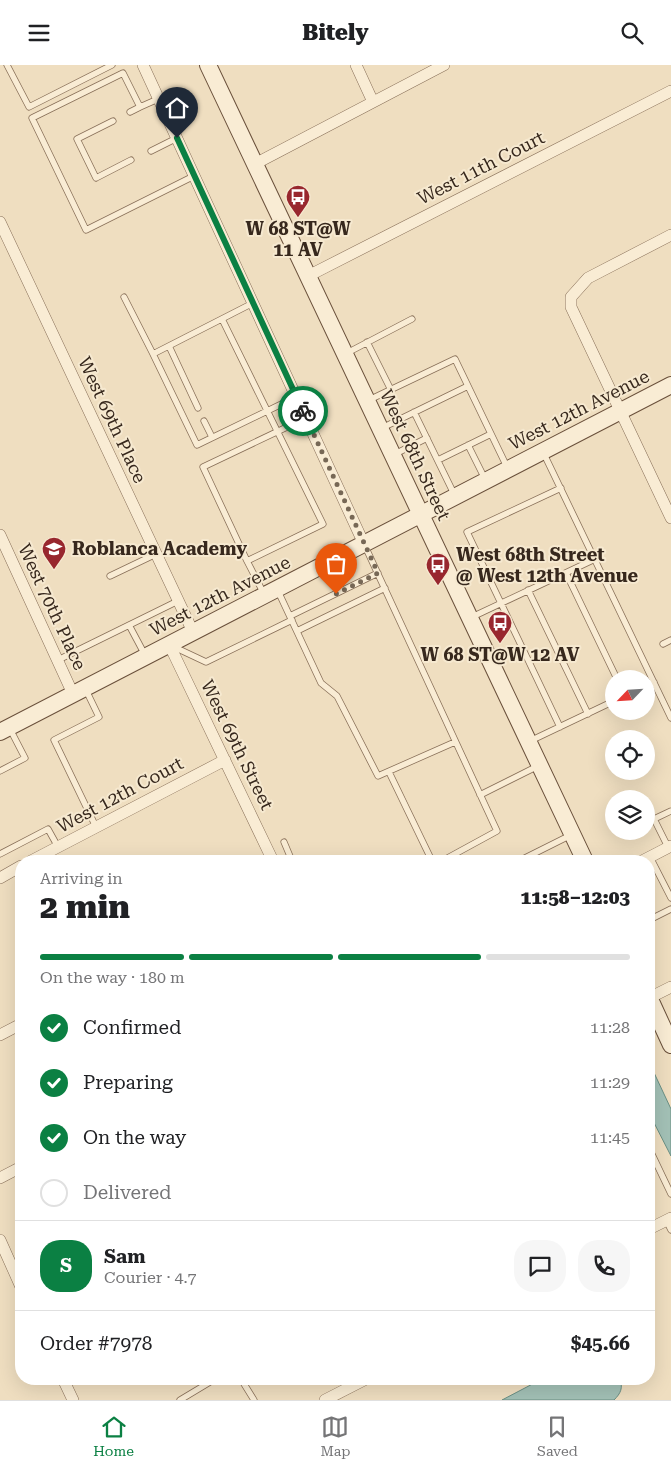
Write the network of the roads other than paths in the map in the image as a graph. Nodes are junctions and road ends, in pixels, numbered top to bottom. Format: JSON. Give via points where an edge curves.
{"nodes":[{"id":1,"x":7,"y":65,"type":"edge"},
{"id":2,"x":112,"y":65,"type":"edge"},
{"id":3,"x":143,"y":65,"type":"edge"},
{"id":4,"x":208,"y":65,"type":"edge"},
{"id":5,"x":356,"y":65,"type":"edge"},
{"id":6,"x":444,"y":65,"type":"edge"},
{"id":7,"x":671,"y":91,"type":"edge"},
{"id":8,"x":158,"y":99,"type":"junction"},
{"id":9,"x":373,"y":102,"type":"junction"},
{"id":10,"x":140,"y":107,"type":"junction"},
{"id":11,"x":130,"y":112,"type":"dead end"},
{"id":12,"x":113,"y":121,"type":"dead end"},
{"id":13,"x":177,"y":138,"type":"junction"},
{"id":14,"x":151,"y":151,"type":"dead end"},
{"id":15,"x":131,"y":160,"type":"dead end"},
{"id":16,"x":255,"y":164,"type":"junction"},
{"id":17,"x":194,"y":177,"type":"junction"},
{"id":18,"x":0,"y":222,"type":"edge"},
{"id":19,"x":671,"y":235,"type":"edge"},
{"id":20,"x":308,"y":276,"type":"junction"},
{"id":21,"x":124,"y":297,"type":"dead end"},
{"id":22,"x":253,"y":303,"type":"junction"},
{"id":23,"x":222,"y":319,"type":"junction"},
{"id":24,"x":412,"y":319,"type":"dead end"},
{"id":25,"x":367,"y":342,"type":"junction"},
{"id":26,"x":169,"y":346,"type":"junction"},
{"id":27,"x":345,"y":353,"type":"junction"},
{"id":28,"x":153,"y":354,"type":"junction"},
{"id":29,"x":671,"y":385,"type":"edge"},
{"id":30,"x":468,"y":386,"type":"junction"},
{"id":31,"x":391,"y":390,"type":"junction"},
{"id":32,"x":296,"y":397,"type":"junction"},
{"id":33,"x":367,"y":401,"type":"junction"},
{"id":34,"x":198,"y":408,"type":"dead end"},
{"id":35,"x":268,"y":411,"type":"junction"},
{"id":36,"x":414,"y":412,"type":"junction"},
{"id":37,"x":620,"y":412,"type":"junction"},
{"id":38,"x":306,"y":418,"type":"junction"},
{"id":39,"x":204,"y":421,"type":"dead end"},
{"id":40,"x":380,"y":429,"type":"junction"},
{"id":41,"x":278,"y":432,"type":"junction"},
{"id":42,"x":491,"y":434,"type":"junction"},
{"id":43,"x":212,"y":437,"type":"junction"},
{"id":44,"x":427,"y":438,"type":"junction"},
{"id":45,"x":468,"y":445,"type":"junction"},
{"id":46,"x":543,"y":452,"type":"junction"},
{"id":47,"x":393,"y":455,"type":"junction"},
{"id":48,"x":438,"y":460,"type":"junction"},
{"id":49,"x":509,"y":469,"type":"junction"},
{"id":50,"x":486,"y":481,"type":"junction"},
{"id":51,"x":560,"y":488,"type":"junction"},
{"id":52,"x":456,"y":497,"type":"junction"},
{"id":53,"x":421,"y":515,"type":"junction"},
{"id":54,"x":671,"y":517,"type":"edge"},
{"id":55,"x":0,"y":535,"type":"edge"},
{"id":56,"x":364,"y":544,"type":"junction"},
{"id":57,"x":156,"y":554,"type":"junction"},
{"id":58,"x":594,"y":559,"type":"junction"},
{"id":59,"x":247,"y":561,"type":"junction"},
{"id":60,"x":378,"y":573,"type":"junction"},
{"id":61,"x":566,"y":573,"type":"junction"},
{"id":62,"x":110,"y":576,"type":"dead end"},
{"id":63,"x":385,"y":588,"type":"junction"},
{"id":64,"x":528,"y":590,"type":"junction"},
{"id":65,"x":271,"y":592,"type":"junction"},
{"id":66,"x":178,"y":601,"type":"junction"},
{"id":67,"x":500,"y":604,"type":"junction"},
{"id":68,"x":291,"y":618,"type":"junction"},
{"id":69,"x":470,"y":618,"type":"junction"},
{"id":70,"x":129,"y":625,"type":"junction"},
{"id":71,"x":297,"y":631,"type":"junction"},
{"id":72,"x":193,"y":632,"type":"junction"},
{"id":73,"x":671,"y":640,"type":"edge"},
{"id":74,"x":169,"y":644,"type":"junction"},
{"id":75,"x":663,"y":644,"type":"dead end"},
{"id":76,"x":146,"y":657,"type":"junction"},
{"id":77,"x":58,"y":660,"type":"junction"},
{"id":78,"x":613,"y":670,"type":"edge"},
{"id":79,"x":648,"y":670,"type":"edge"},
{"id":80,"x":655,"y":684,"type":"edge"},
{"id":81,"x":79,"y":691,"type":"junction"},
{"id":82,"x":605,"y":706,"type":"edge"},
{"id":83,"x":588,"y":714,"type":"junction"},
{"id":84,"x":671,"y":718,"type":"edge"},
{"id":85,"x":560,"y":727,"type":"junction"},
{"id":86,"x":5,"y":730,"type":"edge"},
{"id":87,"x":455,"y":742,"type":"junction"},
{"id":88,"x":529,"y":742,"type":"junction"},
{"id":89,"x":225,"y":760,"type":"junction"},
{"id":90,"x":540,"y":765,"type":"junction"},
{"id":91,"x":0,"y":771,"type":"edge"},
{"id":92,"x":389,"y":772,"type":"junction"},
{"id":93,"x":480,"y":795,"type":"junction"},
{"id":94,"x":671,"y":811,"type":"edge"},
{"id":95,"x":96,"y":827,"type":"junction"},
{"id":96,"x":573,"y":835,"type":"junction"},
{"id":97,"x":284,"y":843,"type":"dead end"},
{"id":98,"x":58,"y":847,"type":"junction"},
{"id":99,"x":669,"y":847,"type":"edge"},
{"id":100,"x":0,"y":854,"type":"edge"},
{"id":101,"x":43,"y":855,"type":"edge"},
{"id":102,"x":270,"y":855,"type":"edge"},
{"id":103,"x":289,"y":855,"type":"edge"},
{"id":104,"x":429,"y":855,"type":"edge"},
{"id":105,"x":453,"y":855,"type":"edge"},
{"id":106,"x":531,"y":855,"type":"edge"},
{"id":107,"x":582,"y":855,"type":"edge"},
{"id":108,"x":654,"y":855,"type":"edge"},
{"id":109,"x":15,"y":869,"type":"edge"},
{"id":110,"x":655,"y":873,"type":"edge"},
{"id":111,"x":0,"y":877,"type":"edge"},
{"id":112,"x":671,"y":898,"type":"edge"},
{"id":113,"x":671,"y":909,"type":"edge"},
{"id":114,"x":655,"y":917,"type":"edge"},
{"id":115,"x":671,"y":987,"type":"edge"},
{"id":116,"x":655,"y":995,"type":"edge"},
{"id":117,"x":655,"y":1011,"type":"edge"},
{"id":118,"x":15,"y":1027,"type":"edge"},
{"id":119,"x":0,"y":1035,"type":"edge"},
{"id":120,"x":671,"y":1045,"type":"edge"},
{"id":121,"x":655,"y":1161,"type":"edge"},
{"id":122,"x":15,"y":1170,"type":"edge"},
{"id":123,"x":0,"y":1178,"type":"edge"},
{"id":124,"x":671,"y":1194,"type":"edge"},
{"id":125,"x":669,"y":1223,"type":"edge"},
{"id":126,"x":655,"y":1227,"type":"edge"},
{"id":127,"x":0,"y":1240,"type":"edge"},
{"id":128,"x":15,"y":1274,"type":"edge"},
{"id":129,"x":66,"y":1385,"type":"edge"},
{"id":130,"x":205,"y":1385,"type":"edge"},
{"id":131,"x":245,"y":1385,"type":"edge"},
{"id":132,"x":355,"y":1385,"type":"edge"},
{"id":133,"x":73,"y":1400,"type":"edge"},
{"id":134,"x":180,"y":1400,"type":"edge"},
{"id":135,"x":254,"y":1400,"type":"edge"},
{"id":136,"x":326,"y":1400,"type":"edge"}],
"edges":[{"from":1,"to":2,"type":"lane","via":[[29,107]]},
{"from":3,"to":8,"type":"street"},
{"from":4,"to":16,"type":"main road","name":"West 68th Street"},
{"from":5,"to":9,"type":"street"},
{"from":6,"to":9,"type":"street"},
{"from":7,"to":20,"type":"street","name":"West 11th Court"},
{"from":8,"to":10,"type":"lane"},
{"from":8,"to":13,"type":"street"},
{"from":9,"to":16,"type":"street"},
{"from":10,"to":11,"type":"lane"},
{"from":10,"to":17,"type":"lane","via":[[123,73],[32,118],[86,229]]},
{"from":12,"to":15,"type":"lane","via":[[77,139],[96,178]]},
{"from":13,"to":14,"type":"lane"},
{"from":13,"to":17,"type":"street"},
{"from":16,"to":20,"type":"main road","name":"West 68th Street"},
{"from":17,"to":22,"type":"street"},
{"from":18,"to":57,"type":"street","name":"West 69th Place"},
{"from":19,"to":37,"type":"street","via":[[588,278],[571,297],[571,307]]},
{"from":20,"to":27,"type":"main road","name":"West 68th Street"},
{"from":21,"to":28,"type":"lane"},
{"from":22,"to":23,"type":"lane"},
{"from":22,"to":32,"type":"street"},
{"from":23,"to":26,"type":"lane"},
{"from":23,"to":35,"type":"lane"},
{"from":24,"to":25,"type":"lane"},
{"from":25,"to":27,"type":"lane"},
{"from":25,"to":31,"type":"lane"},
{"from":26,"to":28,"type":"lane"},
{"from":26,"to":34,"type":"lane"},
{"from":27,"to":33,"type":"main road","name":"West 68th Street"},
{"from":28,"to":43,"type":"lane","via":[[196,445]]},
{"from":29,"to":37,"type":"main road","name":"West 12th Avenue"},
{"from":30,"to":31,"type":"lane","via":[[455,359]]},
{"from":30,"to":36,"type":"lane"},
{"from":30,"to":42,"type":"lane"},
{"from":31,"to":33,"type":"lane"},
{"from":32,"to":35,"type":"lane"},
{"from":32,"to":38,"type":"street"},
{"from":33,"to":40,"type":"main road","name":"West 68th Street"},
{"from":35,"to":41,"type":"lane"},
{"from":35,"to":43,"type":"lane"},
{"from":36,"to":40,"type":"lane"},
{"from":36,"to":44,"type":"lane"},
{"from":37,"to":46,"type":"main road","name":"West 12th Avenue"},
{"from":37,"to":54,"type":"street"},
{"from":38,"to":41,"type":"lane"},
{"from":38,"to":56,"type":"street"},
{"from":39,"to":43,"type":"lane"},
{"from":40,"to":47,"type":"main road","name":"West 68th Street"},
{"from":41,"to":59,"type":"lane","via":[[203,467]]},
{"from":41,"to":59,"type":"lane","via":[[323,524]]},
{"from":42,"to":45,"type":"lane"},
{"from":42,"to":49,"type":"lane"},
{"from":44,"to":47,"type":"lane"},
{"from":44,"to":48,"type":"lane"},
{"from":45,"to":48,"type":"lane"},
{"from":45,"to":50,"type":"lane"},
{"from":46,"to":49,"type":"main road","name":"West 12th Avenue"},
{"from":46,"to":51,"type":"lane"},
{"from":47,"to":53,"type":"main road","name":"West 68th Street"},
{"from":48,"to":52,"type":"lane"},
{"from":49,"to":50,"type":"main road","name":"West 12th Avenue"},
{"from":50,"to":52,"type":"main road","name":"West 12th Avenue"},
{"from":51,"to":58,"type":"lane"},
{"from":51,"to":67,"type":"lane","via":[[467,532]]},
{"from":52,"to":53,"type":"main road","name":"West 12th Avenue"},
{"from":53,"to":56,"type":"main road","name":"West 12th Avenue"},
{"from":53,"to":69,"type":"main road","name":"West 68th Street"},
{"from":55,"to":77,"type":"street","name":"West 70th Place"},
{"from":56,"to":60,"type":"lane"},
{"from":56,"to":65,"type":"main road","name":"West 12th Avenue"},
{"from":57,"to":62,"type":"lane"},
{"from":57,"to":66,"type":"street","name":"West 69th Place"},
{"from":58,"to":61,"type":"lane"},
{"from":58,"to":79,"type":"lane"},
{"from":59,"to":65,"type":"lane"},
{"from":60,"to":63,"type":"lane"},
{"from":60,"to":68,"type":"lane"},
{"from":61,"to":64,"type":"lane"},
{"from":61,"to":78,"type":"lane"},
{"from":63,"to":71,"type":"lane"},
{"from":63,"to":87,"type":"lane"},
{"from":64,"to":67,"type":"lane"},
{"from":64,"to":83,"type":"lane"},
{"from":65,"to":68,"type":"lane"},
{"from":65,"to":72,"type":"main road","name":"West 12th Avenue"},
{"from":66,"to":70,"type":"lane"},
{"from":66,"to":72,"type":"street","name":"West 69th Place"},
{"from":67,"to":69,"type":"lane"},
{"from":67,"to":85,"type":"lane"},
{"from":68,"to":71,"type":"lane"},
{"from":68,"to":74,"type":"lane","via":[[206,662]]},
{"from":69,"to":88,"type":"main road","name":"West 68th Street"},
{"from":70,"to":76,"type":"lane"},
{"from":70,"to":77,"type":"lane"},
{"from":71,"to":92,"type":"lane","via":[[321,683],[337,696],[378,776]]},
{"from":72,"to":74,"type":"main road","name":"West 12th Avenue"},
{"from":73,"to":75,"type":"lane"},
{"from":74,"to":76,"type":"main road","name":"West 12th Avenue"},
{"from":74,"to":89,"type":"street","name":"West 69th Street"},
{"from":76,"to":81,"type":"main road","name":"West 12th Avenue"},
{"from":77,"to":81,"type":"street","name":"West 70th Place"},
{"from":80,"to":84,"type":"lane"},
{"from":81,"to":86,"type":"main road","name":"West 12th Avenue"},
{"from":81,"to":95,"type":"lane","via":[[99,717],[54,740]]},
{"from":82,"to":83,"type":"lane"},
{"from":83,"to":85,"type":"lane"},
{"from":85,"to":88,"type":"lane"},
{"from":86,"to":91,"type":"lane","via":[[25,758]]},
{"from":87,"to":92,"type":"lane"},
{"from":87,"to":93,"type":"lane"},
{"from":88,"to":90,"type":"main road","name":"West 68th Street"},
{"from":89,"to":95,"type":"street","name":"West 12th Court"},
{"from":89,"to":102,"type":"street","name":"West 69th Street"},
{"from":90,"to":93,"type":"lane"},
{"from":90,"to":96,"type":"main road","name":"West 68th Street"},
{"from":92,"to":104,"type":"lane"},
{"from":93,"to":105,"type":"lane","via":[[496,831]]},
{"from":94,"to":99,"type":"lane","via":[[654,819]]},
{"from":95,"to":98,"type":"street","name":"West 12th Court"},
{"from":96,"to":106,"type":"lane"},
{"from":96,"to":107,"type":"main road","name":"West 68th Street"},
{"from":97,"to":103,"type":"lane"},
{"from":98,"to":100,"type":"lane","via":[[48,829]]},
{"from":98,"to":101,"type":"street","name":"West 12th Court"},
{"from":99,"to":108,"type":"street"},
{"from":109,"to":111,"type":"street"},
{"from":110,"to":112,"type":"lane"},
{"from":113,"to":114,"type":"lane"},
{"from":115,"to":116,"type":"street"},
{"from":117,"to":120,"type":"main road"},
{"from":118,"to":119,"type":"street"},
{"from":121,"to":124,"type":"lane"},
{"from":122,"to":123,"type":"street"},
{"from":125,"to":126,"type":"street"},
{"from":127,"to":128,"type":"street"},
{"from":129,"to":133,"type":"street"},
{"from":130,"to":134,"type":"lane"},
{"from":131,"to":135,"type":"lane"},
{"from":132,"to":136,"type":"street"}]}
